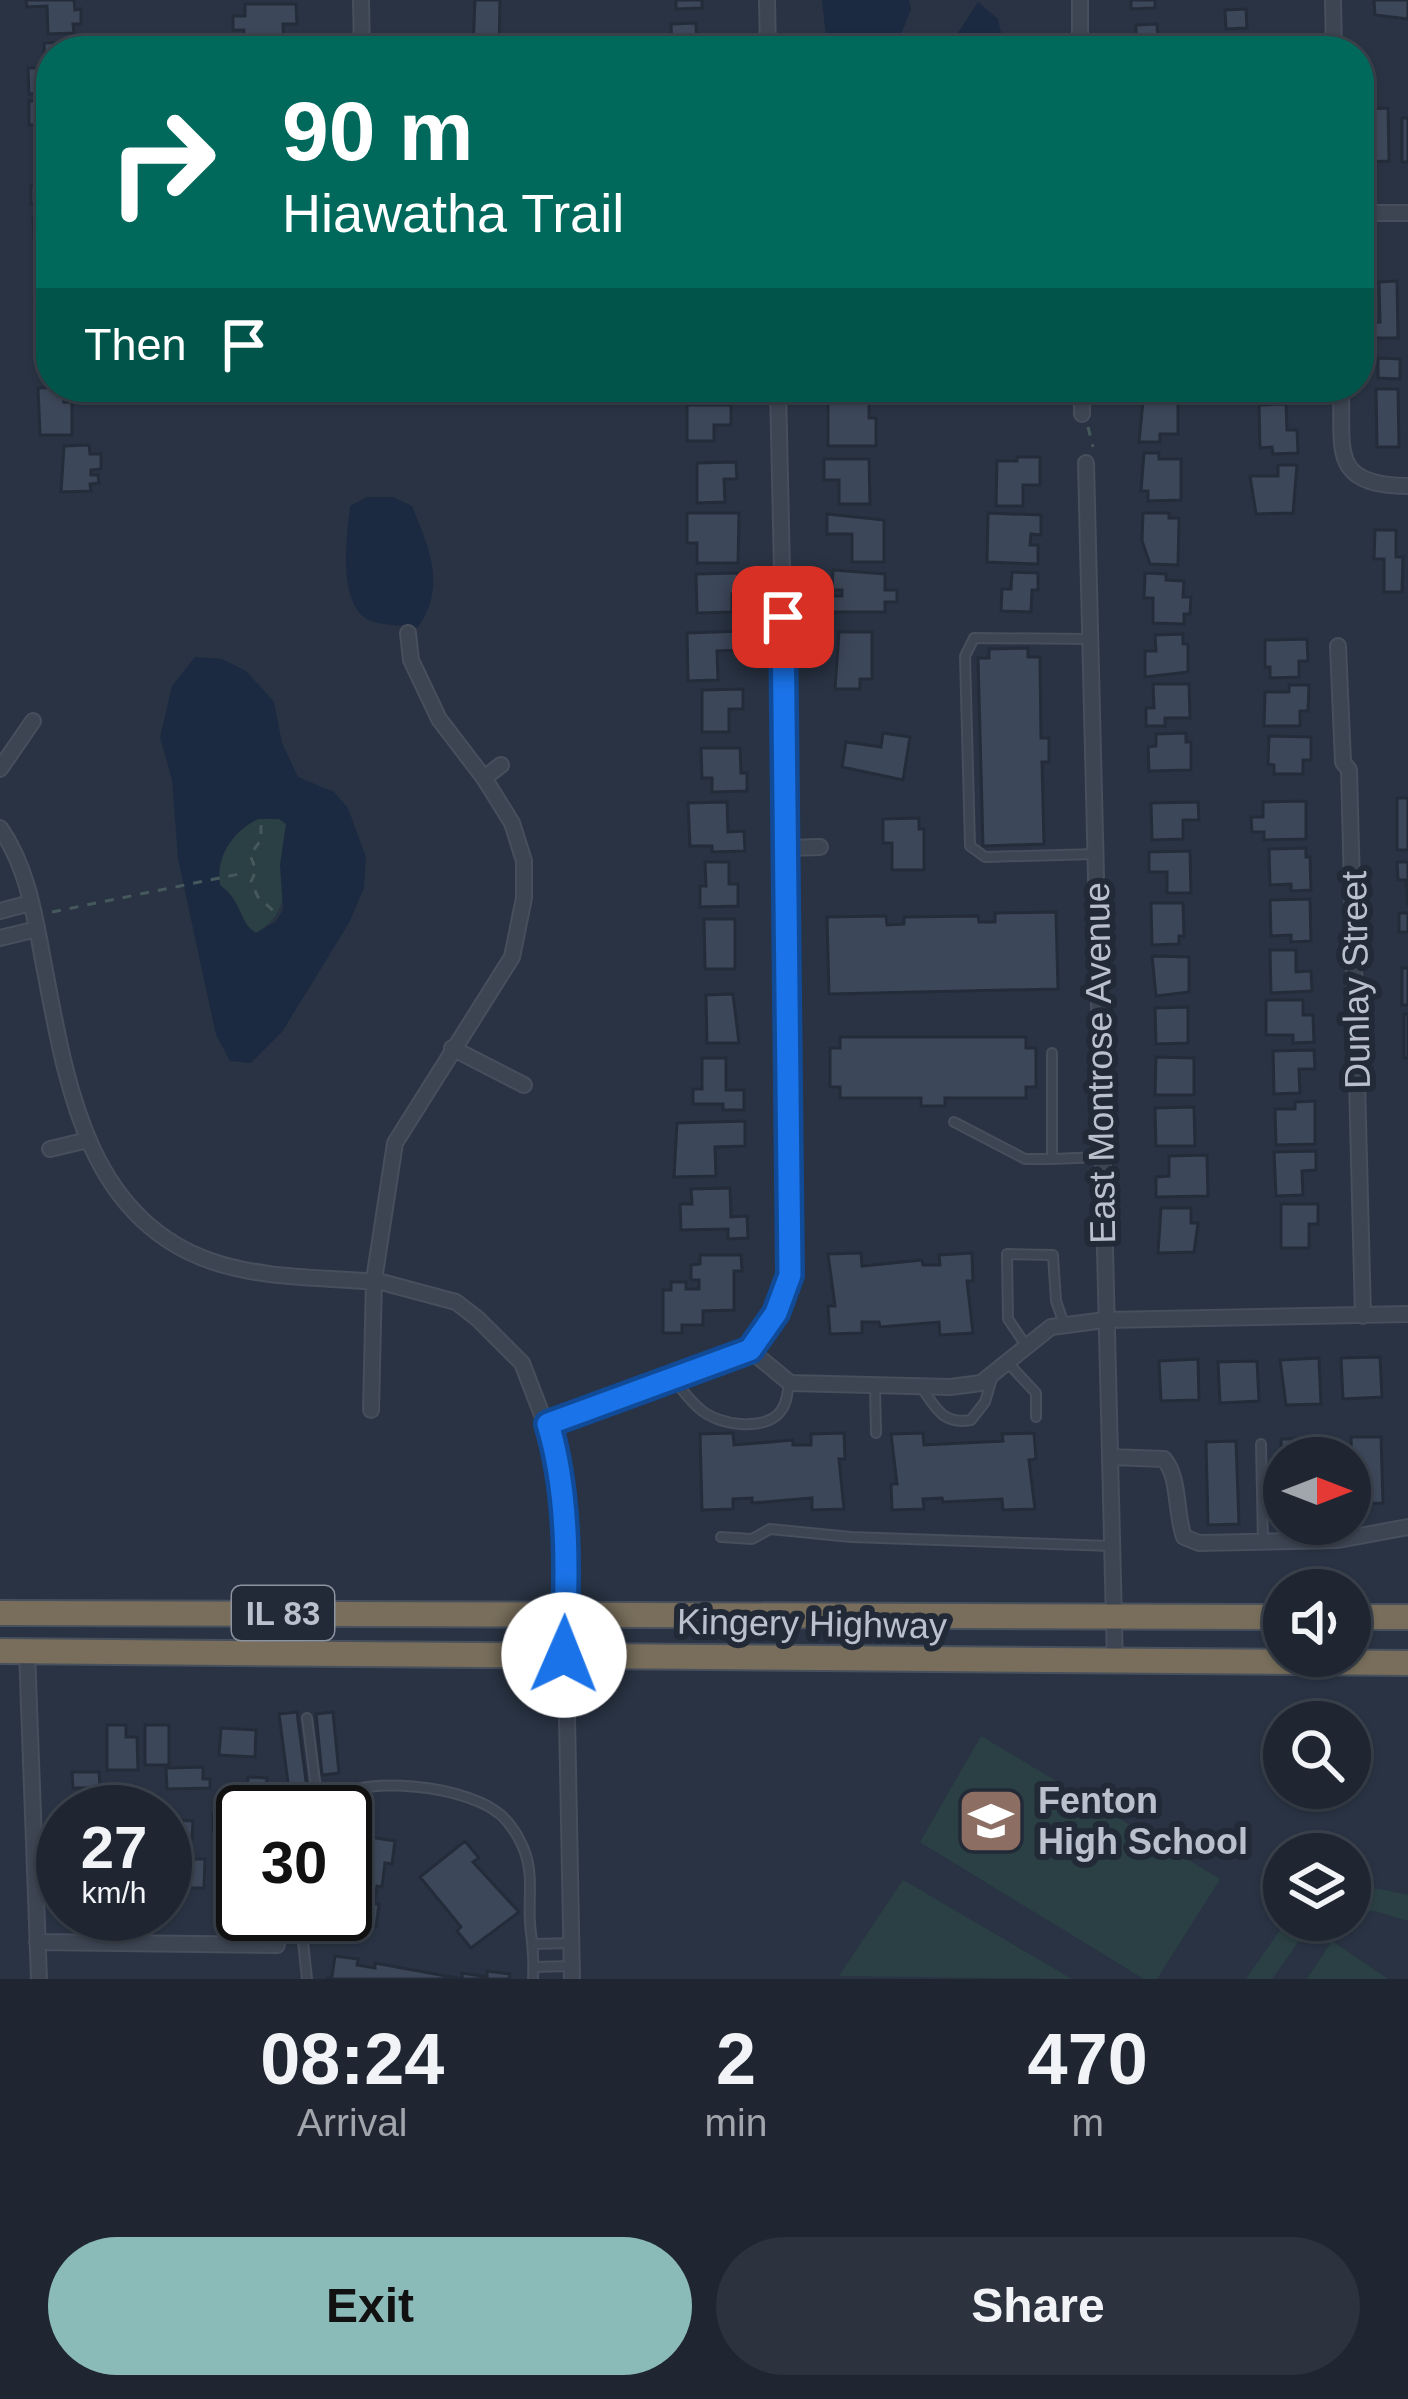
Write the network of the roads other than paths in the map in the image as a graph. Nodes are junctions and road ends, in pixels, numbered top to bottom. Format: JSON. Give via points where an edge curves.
{"nodes":[{"id":1,"x":361,"y":0,"type":"edge"},
{"id":2,"x":766,"y":0,"type":"edge"},
{"id":3,"x":1080,"y":0,"type":"edge"},
{"id":4,"x":1333,"y":0,"type":"edge"},
{"id":5,"x":362,"y":36,"type":"edge"},
{"id":6,"x":767,"y":36,"type":"edge"},
{"id":7,"x":1080,"y":36,"type":"edge"},
{"id":8,"x":1334,"y":36,"type":"edge"},
{"id":9,"x":1374,"y":213,"type":"edge"},
{"id":10,"x":1408,"y":213,"type":"edge"},
{"id":11,"x":778,"y":402,"type":"edge"},
{"id":12,"x":1082,"y":402,"type":"edge"},
{"id":13,"x":1341,"y":402,"type":"edge"},
{"id":14,"x":1082,"y":414,"type":"road end"},
{"id":15,"x":1086,"y":464,"type":"road end"},
{"id":16,"x":1408,"y":486,"type":"edge"},
{"id":17,"x":408,"y":633,"type":"dead end"},
{"id":18,"x":1090,"y":639,"type":"junction"},
{"id":19,"x":1337,"y":646,"type":"dead end"},
{"id":20,"x":33,"y":722,"type":"dead end"},
{"id":21,"x":501,"y":765,"type":"dead end"},
{"id":22,"x":0,"y":769,"type":"edge"},
{"id":23,"x":484,"y":778,"type":"junction"},
{"id":24,"x":0,"y":828,"type":"edge"},
{"id":25,"x":820,"y":847,"type":"dead end"},
{"id":26,"x":788,"y":848,"type":"junction"},
{"id":27,"x":1095,"y":854,"type":"junction"},
{"id":28,"x":0,"y":911,"type":"edge"},
{"id":29,"x":34,"y":916,"type":"junction"},
{"id":30,"x":0,"y":938,"type":"edge"},
{"id":31,"x":452,"y":1048,"type":"junction"},
{"id":32,"x":1052,"y":1053,"type":"dead end"},
{"id":33,"x":524,"y":1085,"type":"dead end"},
{"id":34,"x":954,"y":1122,"type":"dead end"},
{"id":35,"x":88,"y":1140,"type":"junction"},
{"id":36,"x":50,"y":1149,"type":"dead end"},
{"id":37,"x":1101,"y":1157,"type":"junction"},
{"id":38,"x":1052,"y":1159,"type":"junction"},
{"id":39,"x":374,"y":1281,"type":"junction"},
{"id":40,"x":1408,"y":1315,"type":"edge"},
{"id":41,"x":1363,"y":1316,"type":"junction"},
{"id":42,"x":1105,"y":1320,"type":"junction"},
{"id":43,"x":1064,"y":1325,"type":"junction"},
{"id":44,"x":1027,"y":1347,"type":"junction"},
{"id":45,"x":750,"y":1350,"type":"junction"},
{"id":46,"x":1008,"y":1363,"type":"junction"},
{"id":47,"x":993,"y":1374,"type":"junction"},
{"id":48,"x":674,"y":1380,"type":"junction"},
{"id":49,"x":789,"y":1383,"type":"junction"},
{"id":50,"x":875,"y":1385,"type":"junction"},
{"id":51,"x":921,"y":1387,"type":"junction"},
{"id":52,"x":371,"y":1409,"type":"dead end"},
{"id":53,"x":1036,"y":1417,"type":"dead end"},
{"id":54,"x":548,"y":1424,"type":"junction"},
{"id":55,"x":876,"y":1433,"type":"dead end"},
{"id":56,"x":1261,"y":1444,"type":"dead end"},
{"id":57,"x":1109,"y":1457,"type":"junction"},
{"id":58,"x":1408,"y":1527,"type":"edge"},
{"id":59,"x":1371,"y":1534,"type":"edge"},
{"id":60,"x":721,"y":1538,"type":"dead end"},
{"id":61,"x":1263,"y":1542,"type":"joint"},
{"id":62,"x":1113,"y":1546,"type":"junction"},
{"id":63,"x":566,"y":1612,"type":"junction"},
{"id":64,"x":0,"y":1613,"type":"edge"},
{"id":65,"x":1115,"y":1616,"type":"junction"},
{"id":66,"x":1263,"y":1617,"type":"edge"},
{"id":67,"x":1371,"y":1617,"type":"edge"},
{"id":68,"x":1408,"y":1618,"type":"edge"},
{"id":69,"x":0,"y":1651,"type":"edge"},
{"id":70,"x":27,"y":1652,"type":"junction"},
{"id":71,"x":564,"y":1655,"type":"junction"},
{"id":72,"x":1115,"y":1663,"type":"junction"},
{"id":73,"x":1408,"y":1663,"type":"edge"},
{"id":74,"x":308,"y":1718,"type":"dead end"},
{"id":75,"x":313,"y":1785,"type":"edge"},
{"id":76,"x":372,"y":1786,"type":"edge"},
{"id":77,"x":303,"y":1941,"type":"edge"},
{"id":78,"x":37,"y":1942,"type":"junction"},
{"id":79,"x":534,"y":1943,"type":"junction"},
{"id":80,"x":572,"y":1943,"type":"junction"},
{"id":81,"x":277,"y":1946,"type":"dead end"},
{"id":82,"x":533,"y":1967,"type":"junction"},
{"id":83,"x":572,"y":1973,"type":"edge"},
{"id":84,"x":39,"y":1979,"type":"edge"},
{"id":85,"x":307,"y":1979,"type":"edge"},
{"id":86,"x":533,"y":1979,"type":"edge"}],
"edges":[{"from":1,"to":5,"type":"street"},
{"from":2,"to":6,"type":"street"},
{"from":3,"to":7,"type":"street"},
{"from":4,"to":8,"type":"street"},
{"from":9,"to":10,"type":"street"},
{"from":11,"to":26,"type":"street"},
{"from":12,"to":14,"type":"street"},
{"from":13,"to":16,"type":"street","via":[[1343,456],[1354,476]]},
{"from":15,"to":18,"type":"street","name":"East Montrose Avenue"},
{"from":17,"to":23,"type":"street","via":[[411,660],[439,719]]},
{"from":18,"to":27,"type":"street","name":"East Montrose Avenue"},
{"from":18,"to":27,"type":"lane","via":[[974,638],[965,656],[973,852]]},
{"from":19,"to":41,"type":"street","name":"Dunlay Street","via":[[1342,762],[1349,770]]},
{"from":20,"to":22,"type":"street"},
{"from":21,"to":23,"type":"street"},
{"from":23,"to":31,"type":"street","via":[[512,823],[524,898],[512,957]]},
{"from":24,"to":29,"type":"street"},
{"from":25,"to":26,"type":"street"},
{"from":26,"to":45,"type":"street","via":[[790,1275]]},
{"from":27,"to":37,"type":"street","name":"East Montrose Avenue"},
{"from":28,"to":29,"type":"street"},
{"from":29,"to":30,"type":"street"},
{"from":29,"to":35,"type":"street","via":[[65,1076]]},
{"from":31,"to":33,"type":"street"},
{"from":31,"to":39,"type":"street","via":[[395,1143]]},
{"from":32,"to":38,"type":"lane"},
{"from":34,"to":38,"type":"lane","via":[[1025,1159]]},
{"from":35,"to":36,"type":"street"},
{"from":35,"to":39,"type":"street","via":[[145,1223],[190,1252],[255,1271]]},
{"from":37,"to":38,"type":"lane"},
{"from":37,"to":42,"type":"street","name":"East Montrose Avenue"},
{"from":39,"to":52,"type":"street"},
{"from":39,"to":54,"type":"street","via":[[456,1302],[478,1319],[522,1364]]},
{"from":40,"to":41,"type":"street"},
{"from":41,"to":42,"type":"street"},
{"from":42,"to":43,"type":"street"},
{"from":42,"to":57,"type":"street","name":"East Montrose Avenue"},
{"from":43,"to":44,"type":"street"},
{"from":43,"to":44,"type":"lane","via":[[1053,1255],[1007,1254],[1008,1319]]},
{"from":44,"to":46,"type":"street"},
{"from":45,"to":48,"type":"street"},
{"from":45,"to":49,"type":"street"},
{"from":46,"to":47,"type":"street"},
{"from":46,"to":53,"type":"lane","via":[[1036,1393]]},
{"from":47,"to":51,"type":"street","via":[[981,1383]]},
{"from":47,"to":51,"type":"lane","via":[[979,1414],[960,1422],[940,1415]]},
{"from":48,"to":49,"type":"lane","via":[[702,1412],[752,1424],[776,1418]]},
{"from":48,"to":54,"type":"street"},
{"from":49,"to":50,"type":"street"},
{"from":50,"to":51,"type":"street"},
{"from":50,"to":55,"type":"lane"},
{"from":54,"to":63,"type":"street"},
{"from":56,"to":61,"type":"lane"},
{"from":57,"to":61,"type":"street","via":[[1164,1459],[1184,1537]]},
{"from":57,"to":62,"type":"street","name":"East Montrose Avenue"},
{"from":58,"to":59,"type":"street"},
{"from":60,"to":62,"type":"lane","via":[[752,1539],[770,1529]]},
{"from":62,"to":65,"type":"street","name":"East Montrose Avenue"},
{"from":63,"to":64,"type":"highway","name":"Kingery Highway","number":"IL 83"},
{"from":63,"to":65,"type":"highway","name":"Kingery Highway","number":"IL 83"},
{"from":63,"to":71,"type":"street"},
{"from":65,"to":66,"type":"highway","name":"Kingery Highway","number":"IL 83"},
{"from":65,"to":72,"type":"street","name":"East Montrose Avenue"},
{"from":67,"to":68,"type":"highway"},
{"from":69,"to":70,"type":"highway","name":"Kingery Highway","number":"IL 83"},
{"from":70,"to":71,"type":"highway","name":"Kingery Highway","number":"IL 83"},
{"from":70,"to":78,"type":"street"},
{"from":71,"to":72,"type":"highway","name":"Kingery Highway","number":"IL 83"},
{"from":71,"to":80,"type":"street"},
{"from":72,"to":73,"type":"highway","name":"Kingery Highway","number":"IL 83"},
{"from":74,"to":75,"type":"lane"},
{"from":76,"to":79,"type":"lane","via":[[469,1798],[499,1813],[520,1841],[532,1878]]},
{"from":77,"to":85,"type":"lane"},
{"from":78,"to":81,"type":"street"},
{"from":78,"to":84,"type":"street"},
{"from":79,"to":80,"type":"lane"},
{"from":79,"to":82,"type":"lane"},
{"from":80,"to":83,"type":"street"},
{"from":82,"to":83,"type":"lane"},
{"from":82,"to":86,"type":"lane"}]}
